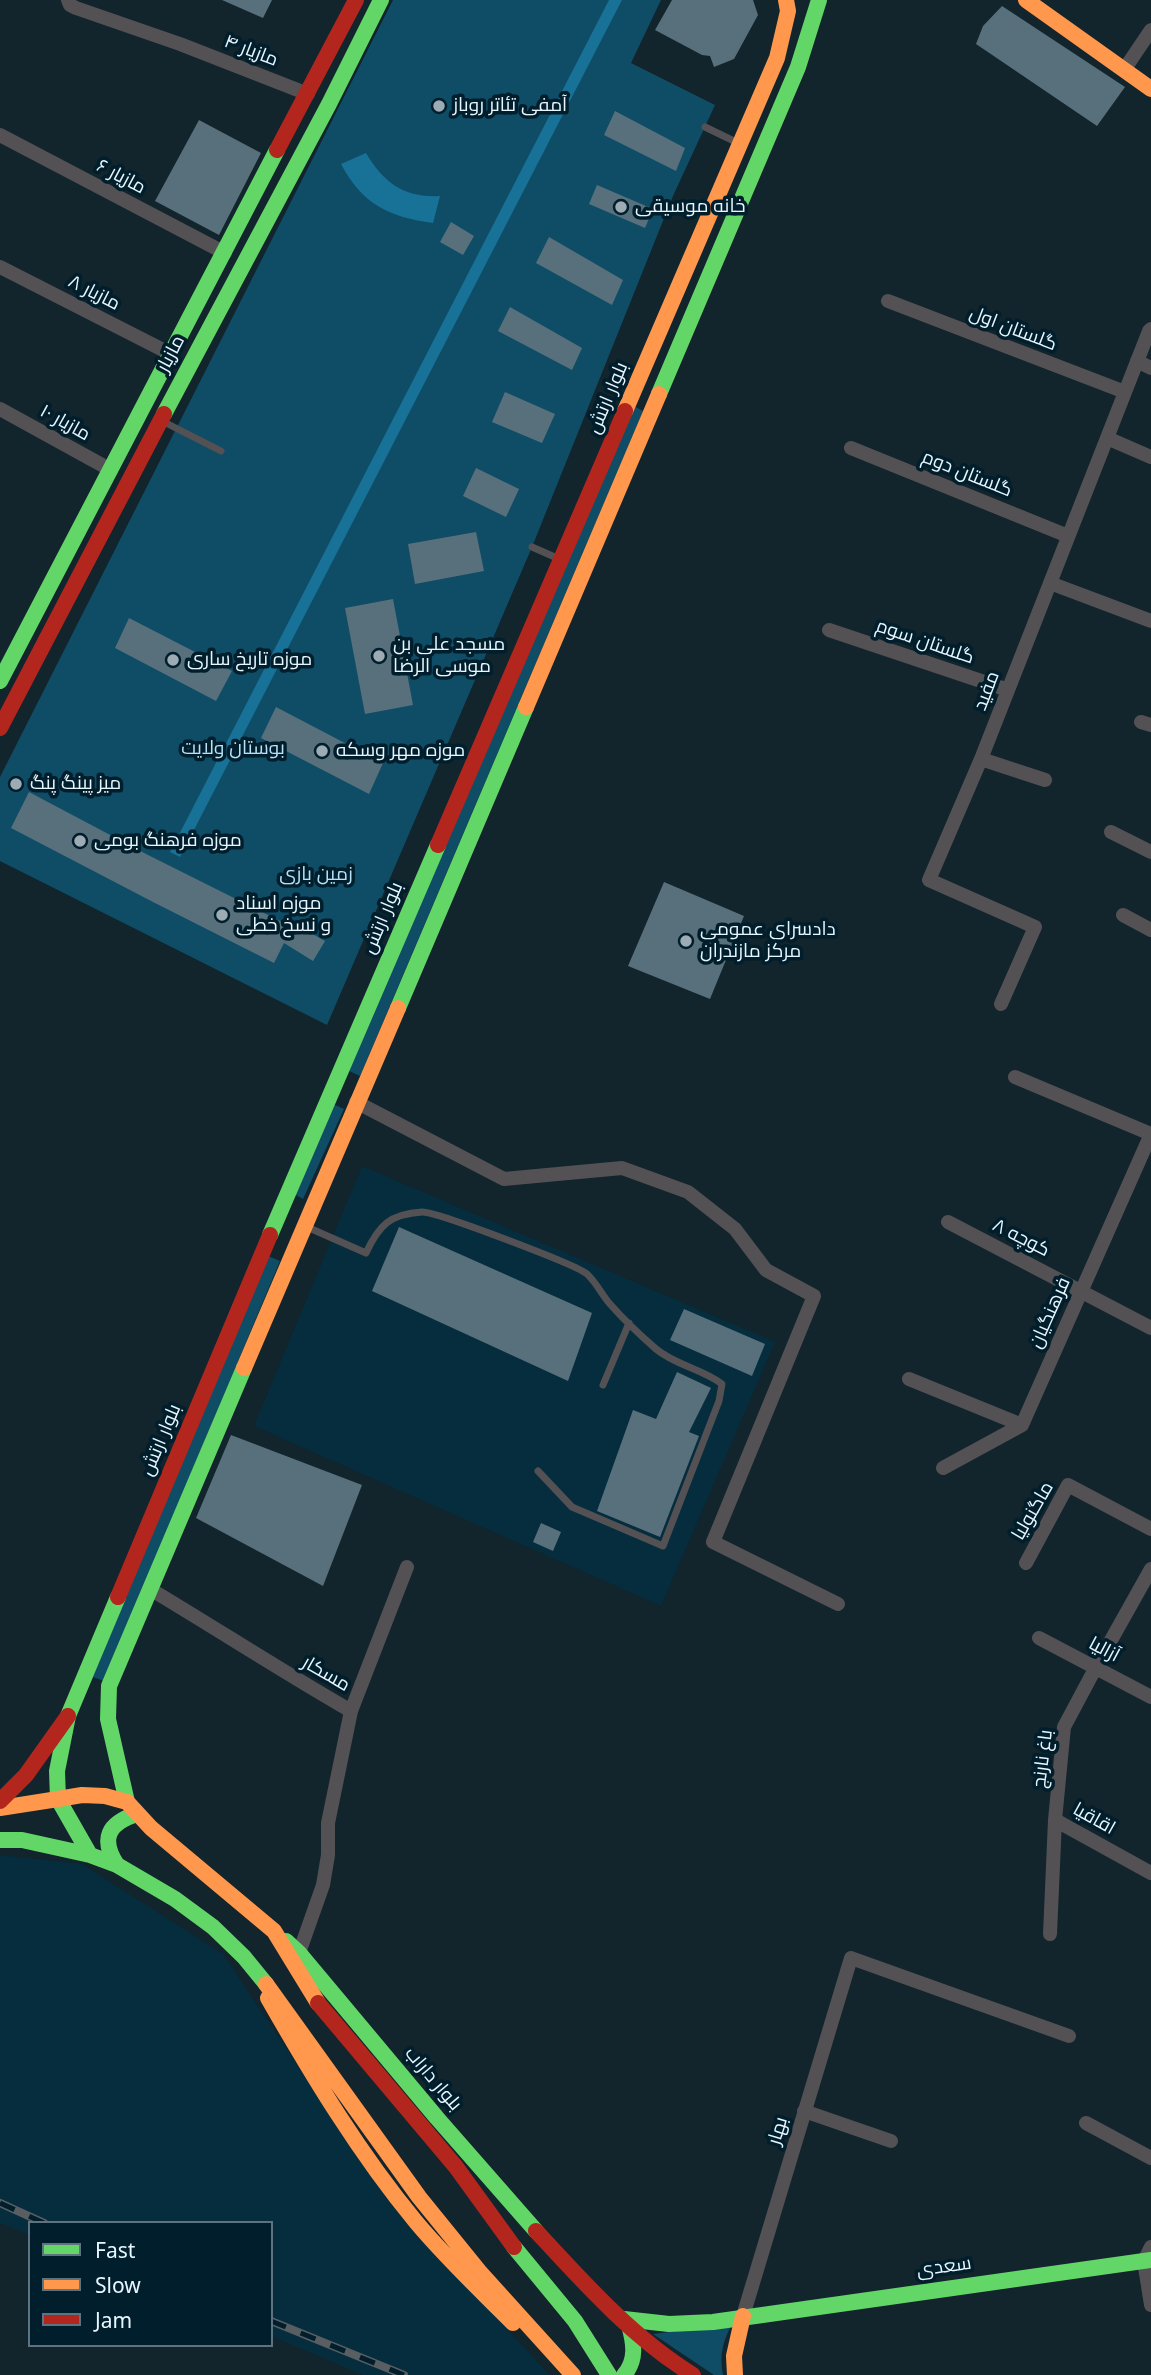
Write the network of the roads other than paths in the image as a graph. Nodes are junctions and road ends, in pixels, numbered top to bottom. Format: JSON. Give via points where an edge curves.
{"nodes":[{"id":1,"x":68,"y":0,"type":"edge"},
{"id":2,"x":356,"y":0,"type":"edge"},
{"id":3,"x":381,"y":0,"type":"edge"},
{"id":4,"x":786,"y":0,"type":"edge"},
{"id":5,"x":818,"y":0,"type":"edge"},
{"id":6,"x":1027,"y":0,"type":"edge"},
{"id":7,"x":1151,"y":30,"type":"edge"},
{"id":8,"x":1124,"y":70,"type":"junction"},
{"id":9,"x":1151,"y":89,"type":"edge"},
{"id":10,"x":308,"y":94,"type":"junction"},
{"id":11,"x":705,"y":127,"type":"dead end"},
{"id":12,"x":0,"y":135,"type":"edge"},
{"id":13,"x":740,"y":144,"type":"junction"},
{"id":14,"x":225,"y":253,"type":"junction"},
{"id":15,"x":0,"y":267,"type":"edge"},
{"id":16,"x":888,"y":301,"type":"dead end"},
{"id":17,"x":1151,"y":330,"type":"edge"},
{"id":18,"x":172,"y":354,"type":"junction"},
{"id":19,"x":1137,"y":361,"type":"junction"},
{"id":20,"x":1151,"y":368,"type":"edge"},
{"id":21,"x":639,"y":377,"type":"junction"},
{"id":22,"x":662,"y":386,"type":"junction"},
{"id":23,"x":1125,"y":392,"type":"junction"},
{"id":24,"x":151,"y":393,"type":"junction"},
{"id":25,"x":170,"y":402,"type":"junction"},
{"id":26,"x":0,"y":409,"type":"edge"},
{"id":27,"x":160,"y":420,"type":"junction"},
{"id":28,"x":1107,"y":438,"type":"junction"},
{"id":29,"x":851,"y":448,"type":"dead end"},
{"id":30,"x":221,"y":451,"type":"dead end"},
{"id":31,"x":1151,"y":457,"type":"edge"},
{"id":32,"x":111,"y":470,"type":"junction"},
{"id":33,"x":1068,"y":536,"type":"junction"},
{"id":34,"x":532,"y":547,"type":"dead end"},
{"id":35,"x":561,"y":560,"type":"junction"},
{"id":36,"x":1050,"y":583,"type":"junction"},
{"id":37,"x":1151,"y":621,"type":"edge"},
{"id":38,"x":829,"y":630,"type":"dead end"},
{"id":39,"x":0,"y":681,"type":"edge"},
{"id":40,"x":1008,"y":690,"type":"junction"},
{"id":41,"x":0,"y":728,"type":"edge"},
{"id":42,"x":981,"y":759,"type":"junction"},
{"id":43,"x":1045,"y":780,"type":"dead end"},
{"id":44,"x":1111,"y":832,"type":"dead end"},
{"id":45,"x":1151,"y":852,"type":"edge"},
{"id":46,"x":1123,"y":915,"type":"dead end"},
{"id":47,"x":1151,"y":930,"type":"edge"},
{"id":48,"x":1001,"y":1004,"type":"dead end"},
{"id":49,"x":1015,"y":1077,"type":"dead end"},
{"id":50,"x":331,"y":1091,"type":"junction"},
{"id":51,"x":356,"y":1102,"type":"junction"},
{"id":52,"x":1151,"y":1134,"type":"edge"},
{"id":53,"x":1147,"y":1152,"type":"edge"},
{"id":54,"x":278,"y":1215,"type":"junction"},
{"id":55,"x":948,"y":1222,"type":"dead end"},
{"id":56,"x":303,"y":1226,"type":"junction"},
{"id":57,"x":1081,"y":1290,"type":"junction"},
{"id":58,"x":629,"y":1323,"type":"junction"},
{"id":59,"x":1151,"y":1328,"type":"edge"},
{"id":60,"x":909,"y":1379,"type":"dead end"},
{"id":61,"x":603,"y":1385,"type":"dead end"},
{"id":62,"x":1022,"y":1425,"type":"junction"},
{"id":63,"x":943,"y":1468,"type":"dead end"},
{"id":64,"x":538,"y":1471,"type":"dead end"},
{"id":65,"x":1151,"y":1529,"type":"edge"},
{"id":66,"x":1026,"y":1563,"type":"dead end"},
{"id":67,"x":407,"y":1567,"type":"dead end"},
{"id":68,"x":1151,"y":1569,"type":"edge"},
{"id":69,"x":150,"y":1589,"type":"junction"},
{"id":70,"x":838,"y":1604,"type":"dead end"},
{"id":71,"x":1039,"y":1638,"type":"dead end"},
{"id":72,"x":1096,"y":1667,"type":"junction"},
{"id":73,"x":1151,"y":1697,"type":"edge"},
{"id":74,"x":351,"y":1711,"type":"junction"},
{"id":75,"x":68,"y":1716,"type":"junction"},
{"id":76,"x":58,"y":1799,"type":"junction"},
{"id":77,"x":0,"y":1801,"type":"edge"},
{"id":78,"x":0,"y":1808,"type":"edge"},
{"id":79,"x":132,"y":1808,"type":"junction"},
{"id":80,"x":1055,"y":1820,"type":"junction"},
{"id":81,"x":0,"y":1839,"type":"edge"},
{"id":82,"x":90,"y":1855,"type":"junction"},
{"id":83,"x":117,"y":1866,"type":"junction"},
{"id":84,"x":1151,"y":1873,"type":"edge"},
{"id":85,"x":274,"y":1931,"type":"junction"},
{"id":86,"x":1049,"y":1934,"type":"dead end"},
{"id":87,"x":299,"y":1953,"type":"junction"},
{"id":88,"x":244,"y":1957,"type":"junction"},
{"id":89,"x":1069,"y":2035,"type":"dead end"},
{"id":90,"x":804,"y":2110,"type":"junction"},
{"id":91,"x":1086,"y":2123,"type":"dead end"},
{"id":92,"x":891,"y":2141,"type":"dead end"},
{"id":93,"x":1151,"y":2158,"type":"edge"},
{"id":94,"x":1149,"y":2256,"type":"edge"},
{"id":95,"x":1151,"y":2305,"type":"edge"},
{"id":96,"x":743,"y":2316,"type":"junction"},
{"id":97,"x":626,"y":2322,"type":"junction"},
{"id":98,"x":688,"y":2372,"type":"edge"},
{"id":99,"x":565,"y":2375,"type":"edge"},
{"id":100,"x":573,"y":2375,"type":"edge"},
{"id":101,"x":609,"y":2375,"type":"edge"},
{"id":102,"x":624,"y":2375,"type":"edge"},
{"id":103,"x":662,"y":2375,"type":"edge"},
{"id":104,"x":735,"y":2375,"type":"edge"}],
"edges":[{"from":1,"to":10,"type":"street","name":"مازیار ۴","via":[[76,8]]},
{"from":2,"to":10,"type":"main road","name":"مازیار"},
{"from":3,"to":25,"type":"main road","name":"مازیار"},
{"from":4,"to":13,"type":"main road","name":"بلوار ارتش","via":[[788,11],[777,58]]},
{"from":5,"to":22,"type":"main road","via":[[798,67]]},
{"from":6,"to":8,"type":"main road"},
{"from":7,"to":8,"type":"street"},
{"from":8,"to":9,"type":"main road"},
{"from":10,"to":14,"type":"main road","name":"مازیار"},
{"from":11,"to":13,"type":"lane"},
{"from":12,"to":14,"type":"street","name":"مازیار ۶"},
{"from":13,"to":21,"type":"main road","name":"بلوار ارتش"},
{"from":14,"to":18,"type":"main road","name":"مازیار"},
{"from":15,"to":18,"type":"street","name":"مازیار ٨"},
{"from":16,"to":23,"type":"street","name":"گلستان اول"},
{"from":17,"to":19,"type":"street","name":"مفید"},
{"from":18,"to":24,"type":"main road","name":"مازیار"},
{"from":19,"to":20,"type":"street"},
{"from":19,"to":23,"type":"street","name":"مفید"},
{"from":21,"to":22,"type":"main road"},
{"from":21,"to":35,"type":"main road","name":"بلوار ارتش"},
{"from":22,"to":51,"type":"main road"},
{"from":23,"to":28,"type":"street","name":"مفید"},
{"from":24,"to":25,"type":"main road"},
{"from":24,"to":32,"type":"main road","name":"مازیار"},
{"from":25,"to":27,"type":"main road","name":"مازیار"},
{"from":26,"to":32,"type":"street","name":"مازیار ١٠"},
{"from":27,"to":30,"type":"lane"},
{"from":27,"to":41,"type":"main road","name":"مازیار"},
{"from":28,"to":31,"type":"street"},
{"from":28,"to":33,"type":"street","name":"مفید"},
{"from":29,"to":33,"type":"street","name":"گلستان دوم"},
{"from":32,"to":39,"type":"main road","name":"مازیار"},
{"from":33,"to":36,"type":"street","name":"مفید"},
{"from":34,"to":35,"type":"lane"},
{"from":35,"to":50,"type":"main road","name":"بلوار ارتش"},
{"from":36,"to":37,"type":"street"},
{"from":36,"to":40,"type":"street","name":"مفید"},
{"from":38,"to":40,"type":"street","name":"گلستان سوم"},
{"from":40,"to":42,"type":"street","name":"مفید"},
{"from":42,"to":43,"type":"street"},
{"from":42,"to":48,"type":"street","name":"مفید","via":[[929,880],[1035,928]]},
{"from":44,"to":45,"type":"street"},
{"from":46,"to":47,"type":"street"},
{"from":49,"to":52,"type":"street"},
{"from":50,"to":51,"type":"main road"},
{"from":50,"to":54,"type":"main road","name":"بلوار ارتش"},
{"from":51,"to":56,"type":"main road"},
{"from":51,"to":70,"type":"street","via":[[504,1180],[622,1168],[688,1192],[735,1229],[766,1270],[814,1296],[713,1542]]},
{"from":52,"to":53,"type":"street","name":"فرهنگیان"},
{"from":53,"to":57,"type":"street","name":"فرهنگیان"},
{"from":54,"to":56,"type":"main road"},
{"from":54,"to":75,"type":"main road","name":"بلوار ارتش"},
{"from":55,"to":57,"type":"street","name":"کوچه ۸"},
{"from":56,"to":58,"type":"lane","via":[[366,1253],[387,1221],[426,1211],[586,1272]]},
{"from":56,"to":69,"type":"main road"},
{"from":57,"to":59,"type":"street","name":"کوچه ۸"},
{"from":57,"to":62,"type":"street","name":"فرهنگیان"},
{"from":58,"to":61,"type":"lane"},
{"from":58,"to":64,"type":"lane","via":[[658,1351],[722,1384],[663,1546],[572,1507]]},
{"from":60,"to":62,"type":"street"},
{"from":62,"to":63,"type":"street"},
{"from":65,"to":66,"type":"street","name":"ماگنولیا","via":[[1068,1485]]},
{"from":67,"to":74,"type":"street","name":"مسکار"},
{"from":68,"to":72,"type":"street","name":"باغ نارنج"},
{"from":69,"to":74,"type":"street","name":"مسکار"},
{"from":69,"to":79,"type":"main road","via":[[109,1686],[114,1752]]},
{"from":71,"to":72,"type":"street","name":"آزالیا"},
{"from":72,"to":73,"type":"street","name":"آزالیا"},
{"from":72,"to":80,"type":"street","name":"باغ نارنج","via":[[1065,1727]]},
{"from":74,"to":87,"type":"street","via":[[328,1823],[323,1885]]},
{"from":75,"to":76,"type":"main road","name":"بلوار ارتش","via":[[60,1748]]},
{"from":75,"to":77,"type":"main road","via":[[26,1775]]},
{"from":76,"to":78,"type":"main road"},
{"from":76,"to":79,"type":"main road","via":[[105,1796]]},
{"from":76,"to":82,"type":"main road"},
{"from":79,"to":83,"type":"main road","via":[[109,1833],[107,1844]]},
{"from":79,"to":85,"type":"main road","name":"بلوار داراب"},
{"from":80,"to":84,"type":"street","name":"اقاقیا"},
{"from":80,"to":86,"type":"street","name":"باغ نارنج"},
{"from":81,"to":82,"type":"main road"},
{"from":82,"to":83,"type":"main road"},
{"from":83,"to":88,"type":"main road","via":[[185,1906]]},
{"from":85,"to":87,"type":"main road","name":"بلوار داراب"},
{"from":85,"to":101,"type":"main road","via":[[324,2012],[456,2167],[575,2321]]},
{"from":87,"to":97,"type":"main road","name":"بلوار داراب","via":[[527,2223]]},
{"from":88,"to":99,"type":"main road","via":[[294,2045],[404,2207],[470,2281]]},
{"from":88,"to":100,"type":"main road","via":[[419,2197]]},
{"from":89,"to":90,"type":"street","name":"بهار","via":[[851,1958]]},
{"from":90,"to":92,"type":"street"},
{"from":90,"to":96,"type":"street","name":"بهار"},
{"from":91,"to":93,"type":"street"},
{"from":94,"to":95,"type":"street"},
{"from":94,"to":96,"type":"main road","name":"سعدی"},
{"from":96,"to":97,"type":"main road","name":"سعدی","via":[[683,2325]]},
{"from":96,"to":104,"type":"main road","via":[[734,2356]]},
{"from":97,"to":98,"type":"main road","name":"بلوار داراب"},
{"from":97,"to":102,"type":"main road","via":[[635,2349]]},
{"from":98,"to":103,"type":"main road"}]}
